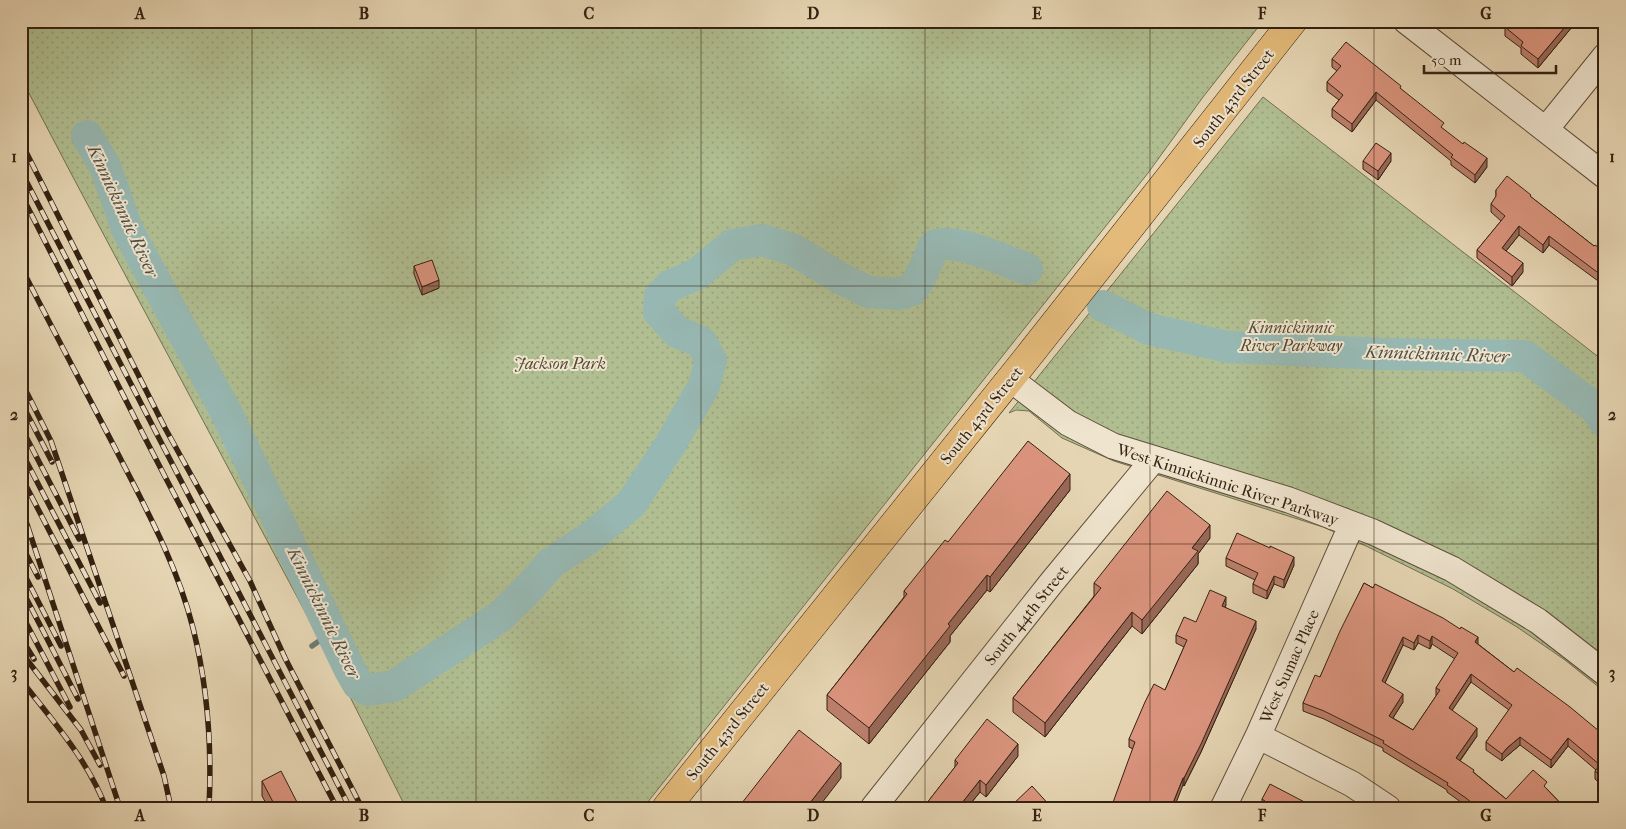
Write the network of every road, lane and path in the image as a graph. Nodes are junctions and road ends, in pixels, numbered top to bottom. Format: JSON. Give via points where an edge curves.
{"nodes":[{"id":1,"x":1293,"y":21,"type":"edge"},
{"id":2,"x":1406,"y":21,"type":"edge"},
{"id":3,"x":1605,"y":56,"type":"edge"},
{"id":4,"x":1546,"y":129,"type":"junction"},
{"id":5,"x":1605,"y":176,"type":"edge"},
{"id":6,"x":1010,"y":378,"type":"junction"},
{"id":7,"x":1153,"y":460,"type":"junction"},
{"id":8,"x":1352,"y":524,"type":"junction"},
{"id":9,"x":1605,"y":673,"type":"edge"},
{"id":10,"x":1258,"y":736,"type":"junction"},
{"id":11,"x":666,"y":808,"type":"edge"},
{"id":12,"x":873,"y":808,"type":"edge"},
{"id":13,"x":1223,"y":808,"type":"edge"},
{"id":14,"x":1388,"y":808,"type":"edge"}],
"edges":[{"from":1,"to":6,"type":"main road","name":"South 43rd Street"},
{"from":2,"to":4,"type":"street"},
{"from":3,"to":4,"type":"street"},
{"from":4,"to":5,"type":"street"},
{"from":6,"to":7,"type":"street","name":"West Kinnickinnic River Parkway","via":[[1091,436]]},
{"from":6,"to":11,"type":"main road","name":"South 43rd Street"},
{"from":7,"to":8,"type":"street","name":"West Kinnickinnic River Parkway","via":[[1289,500]]},
{"from":7,"to":12,"type":"street","name":"South 44th Street"},
{"from":8,"to":9,"type":"street","name":"West Kinnickinnic River Parkway","via":[[1452,569],[1538,621]]},
{"from":8,"to":10,"type":"street","name":"West Sumac Place"},
{"from":10,"to":13,"type":"street","name":"West Sumac Place"},
{"from":10,"to":14,"type":"street","via":[[1352,784]]}]}
